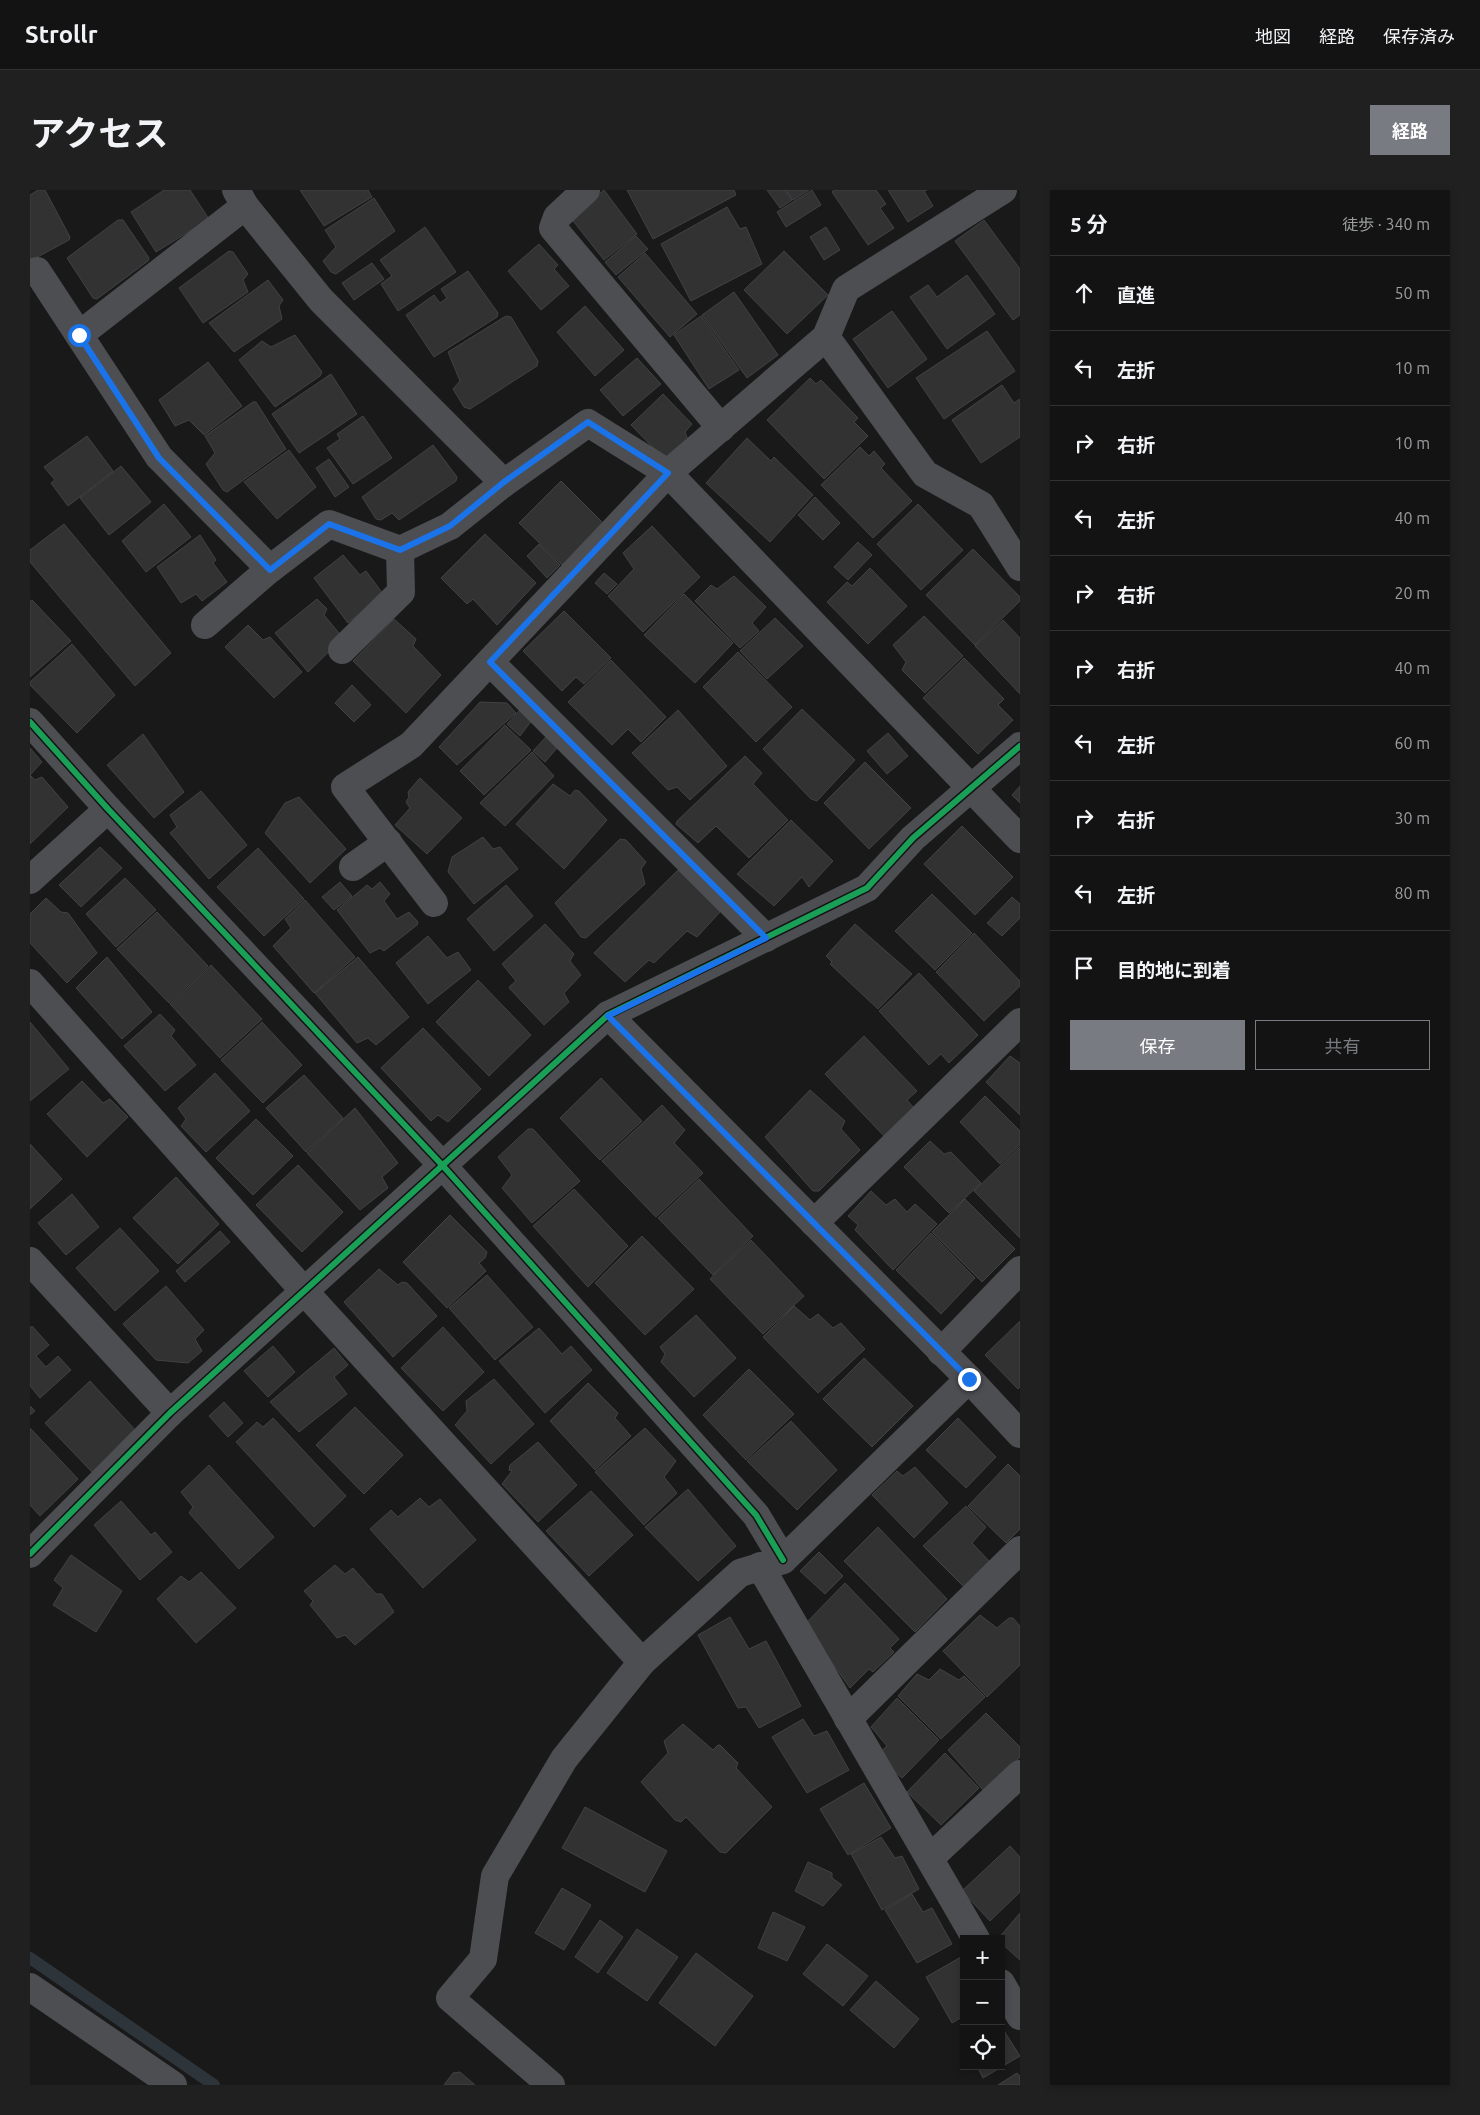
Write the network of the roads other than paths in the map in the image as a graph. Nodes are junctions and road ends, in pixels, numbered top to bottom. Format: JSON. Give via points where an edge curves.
{"nodes":[{"id":1,"x":586,"y":190,"type":"edge"},
{"id":2,"x":1003,"y":190,"type":"edge"},
{"id":3,"x":240,"y":198,"type":"edge"},
{"id":4,"x":37,"y":271,"type":"dead end"},
{"id":5,"x":79,"y":335,"type":"junction"},
{"id":6,"x":826,"y":337,"type":"junction"},
{"id":7,"x":721,"y":428,"type":"junction"},
{"id":8,"x":668,"y":473,"type":"junction"},
{"id":9,"x":504,"y":482,"type":"junction"},
{"id":10,"x":400,"y":550,"type":"junction"},
{"id":11,"x":1020,"y":567,"type":"edge"},
{"id":12,"x":270,"y":570,"type":"junction"},
{"id":13,"x":205,"y":625,"type":"dead end"},
{"id":14,"x":342,"y":650,"type":"dead end"},
{"id":15,"x":490,"y":662,"type":"junction"},
{"id":16,"x":30,"y":722,"type":"edge"},
{"id":17,"x":1020,"y":746,"type":"edge"},
{"id":18,"x":971,"y":790,"type":"junction"},
{"id":19,"x":108,"y":809,"type":"junction"},
{"id":20,"x":1020,"y":839,"type":"edge"},
{"id":21,"x":388,"y":842,"type":"junction"},
{"id":22,"x":353,"y":867,"type":"dead end"},
{"id":23,"x":30,"y":880,"type":"edge"},
{"id":24,"x":434,"y":903,"type":"dead end"},
{"id":25,"x":766,"y":938,"type":"junction"},
{"id":26,"x":30,"y":982,"type":"edge"},
{"id":27,"x":608,"y":1016,"type":"junction"},
{"id":28,"x":1020,"y":1022,"type":"edge"},
{"id":29,"x":443,"y":1166,"type":"junction"},
{"id":30,"x":814,"y":1224,"type":"junction"},
{"id":31,"x":1020,"y":1270,"type":"edge"},
{"id":32,"x":34,"y":1273,"type":"edge"},
{"id":33,"x":304,"y":1291,"type":"junction"},
{"id":34,"x":942,"y":1352,"type":"junction"},
{"id":35,"x":969,"y":1379,"type":"junction"},
{"id":36,"x":170,"y":1413,"type":"junction"},
{"id":37,"x":1020,"y":1434,"type":"edge"},
{"id":38,"x":1020,"y":1550,"type":"edge"},
{"id":39,"x":30,"y":1554,"type":"edge"},
{"id":40,"x":772,"y":1563,"type":"junction"},
{"id":41,"x":642,"y":1662,"type":"junction"},
{"id":42,"x":848,"y":1719,"type":"junction"},
{"id":43,"x":1020,"y":1774,"type":"edge"},
{"id":44,"x":930,"y":1858,"type":"junction"},
{"id":45,"x":974,"y":1935,"type":"edge"},
{"id":46,"x":30,"y":1987,"type":"edge"},
{"id":47,"x":1005,"y":1990,"type":"edge"},
{"id":48,"x":1020,"y":2014,"type":"edge"},
{"id":49,"x":173,"y":2085,"type":"edge"},
{"id":50,"x":551,"y":2085,"type":"edge"}],
"edges":[{"from":1,"to":7,"type":"street","via":[[557,217],[553,228]]},
{"from":2,"to":6,"type":"street","via":[[846,289]]},
{"from":3,"to":5,"type":"street"},
{"from":3,"to":9,"type":"street","via":[[321,300]]},
{"from":4,"to":5,"type":"street"},
{"from":5,"to":12,"type":"street","via":[[159,458]]},
{"from":6,"to":7,"type":"street"},
{"from":6,"to":11,"type":"street","via":[[925,474],[981,505]]},
{"from":7,"to":8,"type":"street"},
{"from":8,"to":9,"type":"street","via":[[588,422]]},
{"from":8,"to":15,"type":"street"},
{"from":8,"to":18,"type":"street"},
{"from":9,"to":10,"type":"street","via":[[450,526]]},
{"from":10,"to":12,"type":"street","via":[[329,524]]},
{"from":10,"to":14,"type":"street","via":[[401,592]]},
{"from":12,"to":13,"type":"street"},
{"from":15,"to":21,"type":"street","via":[[411,745],[346,787]]},
{"from":15,"to":25,"type":"street"},
{"from":16,"to":19,"type":"street"},
{"from":17,"to":18,"type":"street"},
{"from":18,"to":20,"type":"street"},
{"from":18,"to":25,"type":"street","via":[[913,838],[867,888]]},
{"from":19,"to":23,"type":"street"},
{"from":19,"to":29,"type":"street"},
{"from":21,"to":22,"type":"street"},
{"from":21,"to":24,"type":"street"},
{"from":25,"to":27,"type":"street"},
{"from":26,"to":33,"type":"street"},
{"from":27,"to":29,"type":"street"},
{"from":27,"to":30,"type":"street"},
{"from":28,"to":30,"type":"street"},
{"from":29,"to":33,"type":"street"},
{"from":29,"to":40,"type":"street","via":[[756,1515]]},
{"from":30,"to":34,"type":"street"},
{"from":31,"to":34,"type":"street"},
{"from":32,"to":36,"type":"street"},
{"from":33,"to":36,"type":"street"},
{"from":33,"to":41,"type":"street"},
{"from":34,"to":35,"type":"street"},
{"from":35,"to":37,"type":"street"},
{"from":35,"to":40,"type":"street"},
{"from":36,"to":39,"type":"street"},
{"from":38,"to":42,"type":"street"},
{"from":40,"to":41,"type":"street","via":[[740,1573]]},
{"from":40,"to":42,"type":"street"},
{"from":41,"to":50,"type":"street","via":[[564,1760],[495,1876],[483,1959],[450,1998]]},
{"from":42,"to":44,"type":"street"},
{"from":43,"to":44,"type":"street"},
{"from":44,"to":45,"type":"street"},
{"from":46,"to":49,"type":"street"},
{"from":47,"to":48,"type":"street"}]}
